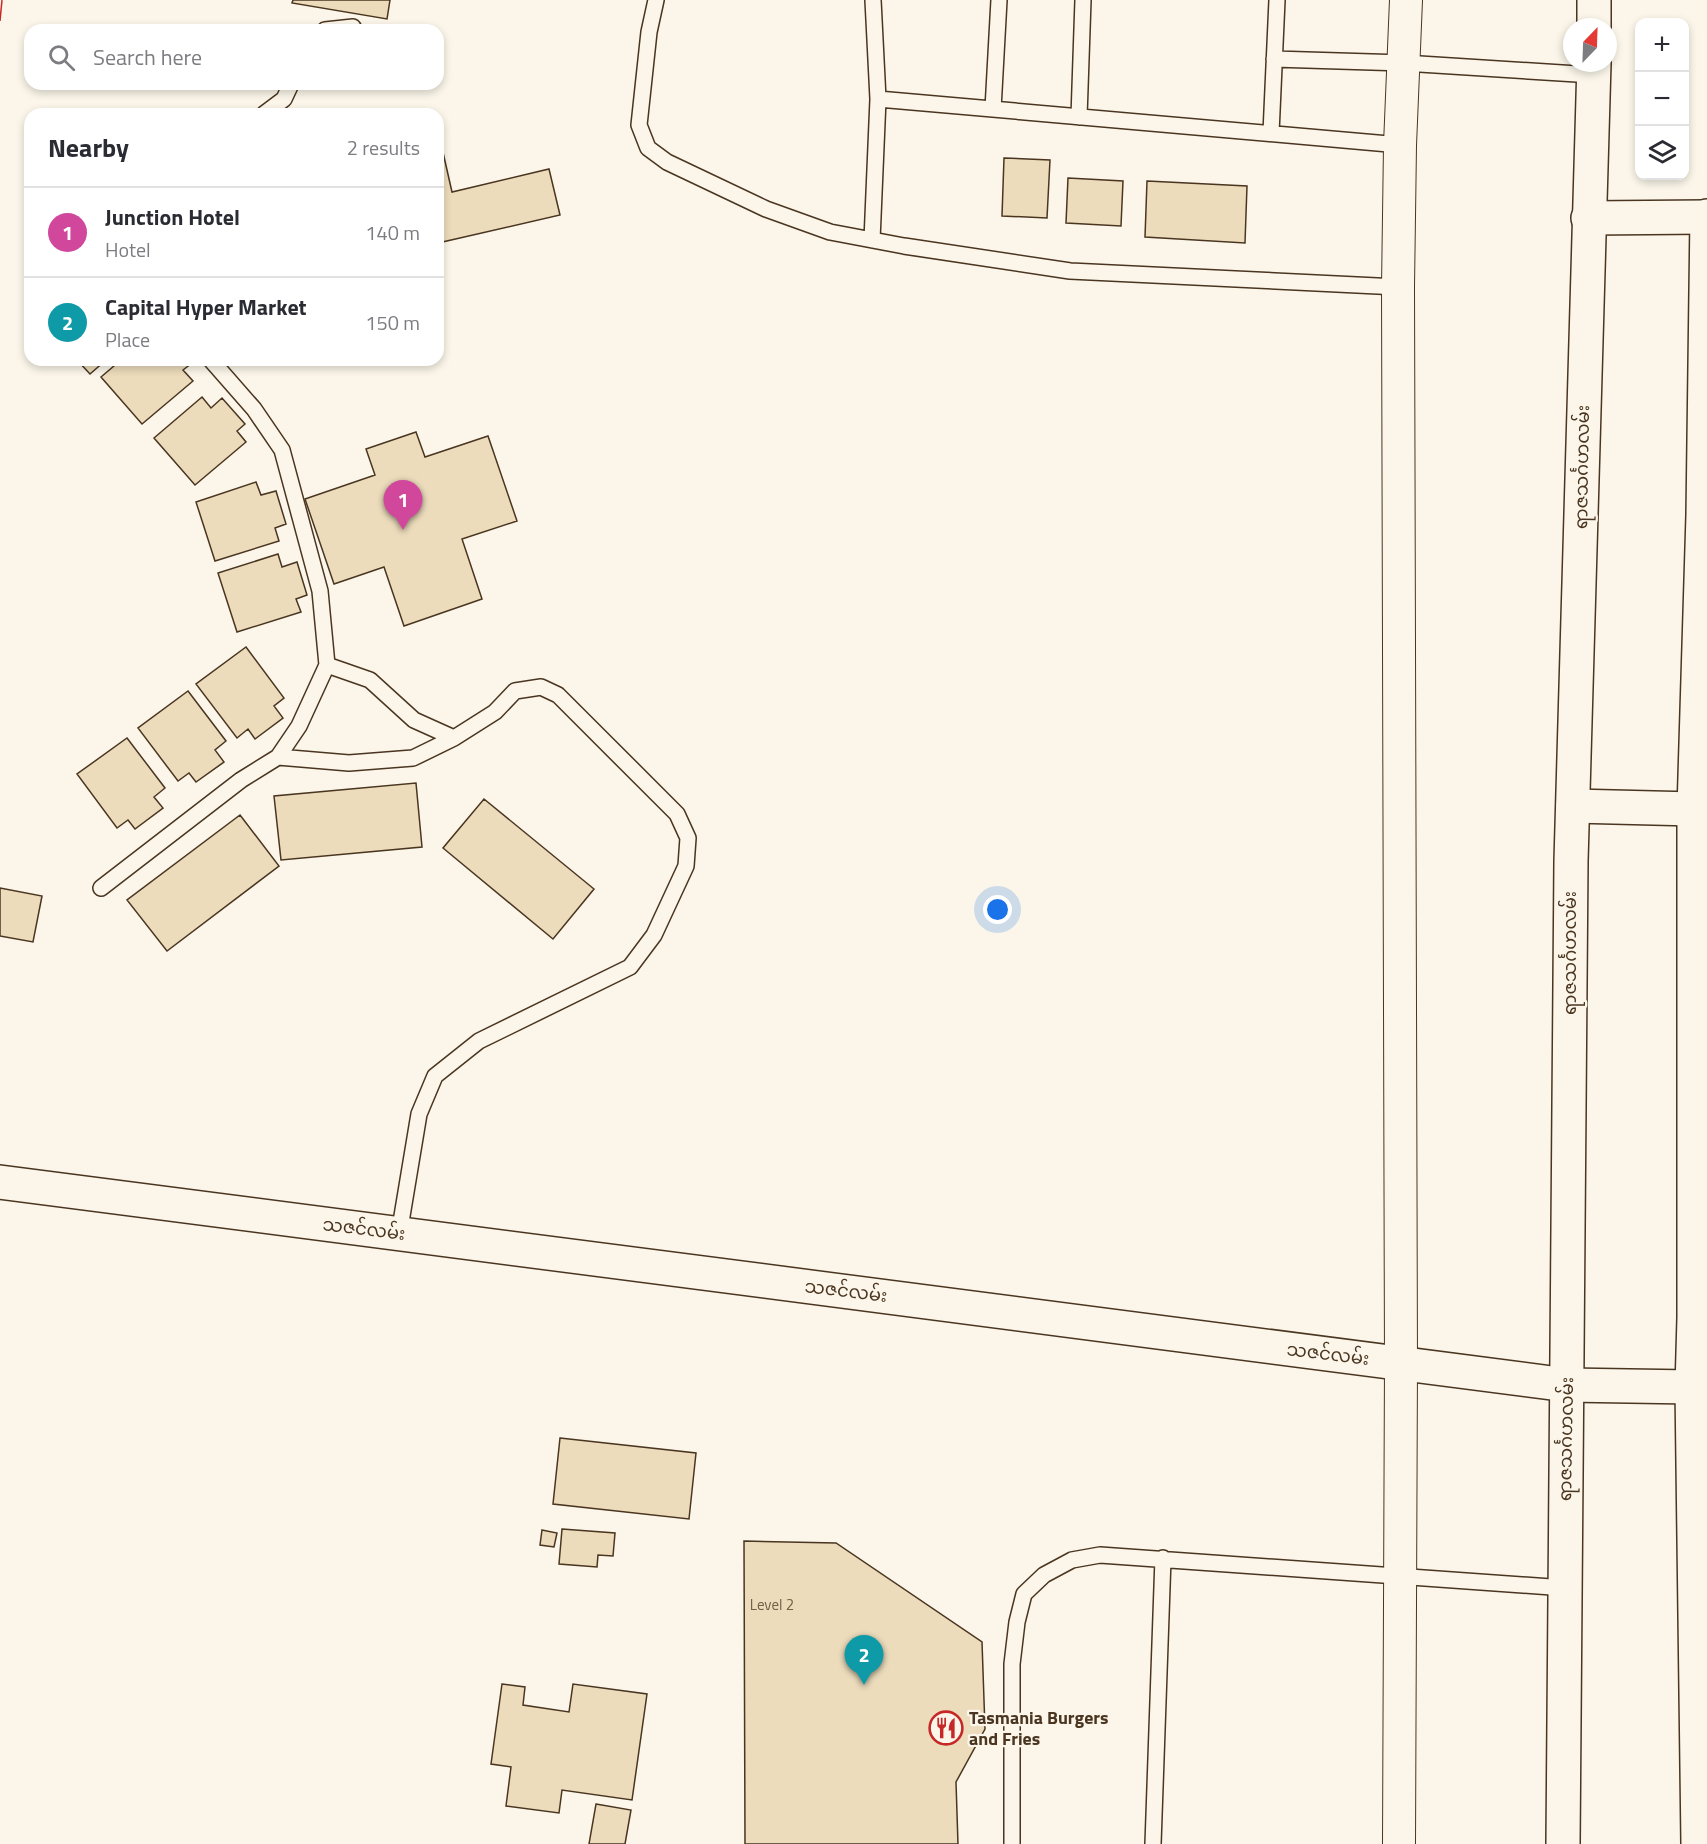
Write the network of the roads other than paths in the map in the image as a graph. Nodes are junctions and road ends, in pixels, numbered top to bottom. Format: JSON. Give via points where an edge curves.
{"nodes":[{"id":1,"x":656,"y":0,"type":"edge"},
{"id":2,"x":873,"y":0,"type":"edge"},
{"id":3,"x":999,"y":0,"type":"edge"},
{"id":4,"x":1083,"y":0,"type":"edge"},
{"id":5,"x":1277,"y":0,"type":"edge"},
{"id":6,"x":1407,"y":0,"type":"edge"},
{"id":7,"x":1594,"y":0,"type":"edge"},
{"id":8,"x":1594,"y":18,"type":"edge"},
{"id":9,"x":1274,"y":59,"type":"junction"},
{"id":10,"x":1404,"y":63,"type":"junction"},
{"id":11,"x":1563,"y":68,"type":"edge"},
{"id":12,"x":1594,"y":72,"type":"edge"},
{"id":13,"x":288,"y":90,"type":"edge"},
{"id":14,"x":878,"y":99,"type":"junction"},
{"id":15,"x":272,"y":108,"type":"edge"},
{"id":16,"x":993,"y":109,"type":"junction"},
{"id":17,"x":1079,"y":117,"type":"junction"},
{"id":18,"x":1271,"y":133,"type":"junction"},
{"id":19,"x":1400,"y":144,"type":"junction"},
{"id":20,"x":1707,"y":217,"type":"edge"},
{"id":21,"x":1588,"y":218,"type":"junction"},
{"id":22,"x":872,"y":240,"type":"junction"},
{"id":23,"x":1398,"y":287,"type":"junction"},
{"id":24,"x":216,"y":366,"type":"edge"},
{"id":25,"x":1705,"y":515,"type":"edge"},
{"id":26,"x":327,"y":665,"type":"junction"},
{"id":27,"x":454,"y":738,"type":"junction"},
{"id":28,"x":278,"y":757,"type":"junction"},
{"id":29,"x":1573,"y":806,"type":"junction"},
{"id":30,"x":1694,"y":809,"type":"junction"},
{"id":31,"x":101,"y":888,"type":"dead end"},
{"id":32,"x":0,"y":1182,"type":"edge"},
{"id":33,"x":399,"y":1233,"type":"junction"},
{"id":34,"x":1701,"y":1318,"type":"edge"},
{"id":35,"x":1401,"y":1364,"type":"junction"},
{"id":36,"x":1567,"y":1385,"type":"junction"},
{"id":37,"x":1692,"y":1387,"type":"junction"},
{"id":38,"x":1163,"y":1558,"type":"junction"},
{"id":39,"x":1400,"y":1577,"type":"junction"},
{"id":40,"x":1565,"y":1588,"type":"junction"},
{"id":41,"x":1012,"y":1844,"type":"edge"},
{"id":42,"x":1153,"y":1844,"type":"edge"},
{"id":43,"x":1399,"y":1844,"type":"edge"},
{"id":44,"x":1563,"y":1844,"type":"edge"},
{"id":45,"x":1698,"y":1844,"type":"edge"}],
"edges":[{"from":1,"to":22,"type":"lane","via":[[639,125],[648,148],[667,162],[766,209],[830,232]]},
{"from":2,"to":14,"type":"lane"},
{"from":3,"to":16,"type":"lane"},
{"from":4,"to":17,"type":"lane"},
{"from":5,"to":9,"type":"lane"},
{"from":6,"to":10,"type":"street"},
{"from":7,"to":8,"type":"main road"},
{"from":9,"to":10,"type":"lane"},
{"from":9,"to":18,"type":"lane"},
{"from":10,"to":11,"type":"lane"},
{"from":10,"to":19,"type":"street"},
{"from":12,"to":21,"type":"main road","name":"ရာဇသင်္ဂဟလမ်း"},
{"from":13,"to":15,"type":"lane"},
{"from":14,"to":16,"type":"lane"},
{"from":14,"to":22,"type":"lane"},
{"from":16,"to":17,"type":"lane"},
{"from":17,"to":18,"type":"lane"},
{"from":18,"to":19,"type":"lane"},
{"from":19,"to":23,"type":"street"},
{"from":20,"to":21,"type":"main road"},
{"from":20,"to":25,"type":"main road"},
{"from":21,"to":29,"type":"main road","name":"ရာဇသင်္ဂဟလမ်း"},
{"from":22,"to":23,"type":"lane","via":[[1070,271]]},
{"from":23,"to":35,"type":"street"},
{"from":24,"to":26,"type":"lane","via":[[254,409],[282,450],[320,591]]},
{"from":25,"to":30,"type":"main road"},
{"from":26,"to":27,"type":"lane","via":[[370,680],[414,720]]},
{"from":26,"to":28,"type":"lane","via":[[299,726]]},
{"from":27,"to":28,"type":"lane","via":[[413,758],[349,763]]},
{"from":27,"to":33,"type":"lane","via":[[495,712],[515,691],[541,687],[558,695],[677,814],[688,837],[686,866],[654,935],[630,967],[479,1041],[435,1076],[419,1114]]},
{"from":28,"to":31,"type":"lane","via":[[241,780]]},
{"from":29,"to":30,"type":"main road"},
{"from":29,"to":36,"type":"main road","name":"ရာဇသင်္ဂဟလမ်း"},
{"from":30,"to":34,"type":"main road"},
{"from":32,"to":33,"type":"main road","name":"သဇင်လမ်း"},
{"from":33,"to":35,"type":"main road","name":"သဇင်လမ်း"},
{"from":34,"to":37,"type":"main road"},
{"from":35,"to":36,"type":"main road","name":"သဇင်လမ်း"},
{"from":35,"to":39,"type":"street"},
{"from":36,"to":37,"type":"main road","name":"သဇင်လမ်း"},
{"from":36,"to":40,"type":"main road","name":"ရာဇသင်္ဂဟလမ်း"},
{"from":37,"to":45,"type":"main road"},
{"from":38,"to":39,"type":"lane"},
{"from":38,"to":41,"type":"lane","via":[[1100,1555],[1072,1560],[1044,1575],[1024,1594],[1012,1664]]},
{"from":38,"to":42,"type":"lane"},
{"from":39,"to":40,"type":"lane"},
{"from":39,"to":43,"type":"street"},
{"from":40,"to":44,"type":"main road","name":"ရာဇသင်္ဂဟလမ်း"}]}
